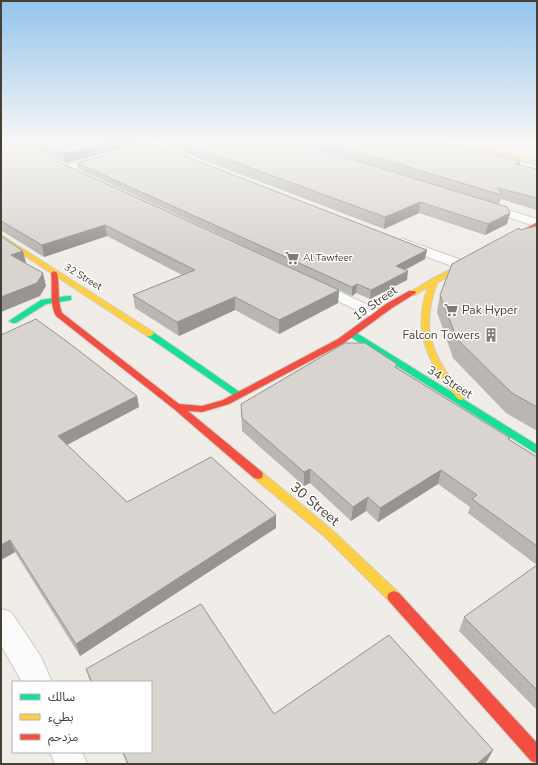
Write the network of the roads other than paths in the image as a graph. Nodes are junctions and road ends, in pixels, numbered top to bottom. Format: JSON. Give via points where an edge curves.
{"nodes":[{"id":1,"x":480,"y":200,"type":"edge"},
{"id":2,"x":537,"y":223,"type":"edge"},
{"id":3,"x":1,"y":238,"type":"edge"},
{"id":4,"x":393,"y":239,"type":"edge"},
{"id":5,"x":496,"y":247,"type":"edge"},
{"id":6,"x":483,"y":254,"type":"edge"},
{"id":7,"x":462,"y":266,"type":"junction"},
{"id":8,"x":54,"y":273,"type":"junction"},
{"id":9,"x":305,"y":280,"type":"edge"},
{"id":10,"x":434,"y":280,"type":"junction"},
{"id":11,"x":54,"y":299,"type":"junction"},
{"id":12,"x":101,"y":301,"type":"junction"},
{"id":13,"x":376,"y":314,"type":"junction"},
{"id":14,"x":38,"y":316,"type":"dead end"},
{"id":15,"x":51,"y":316,"type":"dead end"},
{"id":16,"x":65,"y":318,"type":"junction"},
{"id":17,"x":352,"y":334,"type":"junction"},
{"id":18,"x":239,"y":395,"type":"junction"},
{"id":19,"x":226,"y":402,"type":"junction"},
{"id":20,"x":177,"y":407,"type":"junction"},
{"id":21,"x":476,"y":412,"type":"junction"},
{"id":22,"x":220,"y":415,"type":"dead end"},
{"id":23,"x":216,"y":429,"type":"dead end"},
{"id":24,"x":215,"y":439,"type":"junction"},
{"id":25,"x":537,"y":450,"type":"edge"},
{"id":26,"x":1,"y":621,"type":"edge"},
{"id":27,"x":37,"y":681,"type":"edge"},
{"id":28,"x":66,"y":753,"type":"edge"},
{"id":29,"x":537,"y":755,"type":"edge"},
{"id":30,"x":71,"y":764,"type":"edge"}],
"edges":[{"from":1,"to":2,"type":"street","via":[[499,210]]},
{"from":2,"to":5,"type":"street"},
{"from":3,"to":8,"type":"street","name":"32 Street"},
{"from":4,"to":7,"type":"street"},
{"from":6,"to":7,"type":"street","name":"19 Street"},
{"from":7,"to":10,"type":"street","name":"19 Street"},
{"from":8,"to":11,"type":"street","name":"32 Street","via":[[58,285]]},
{"from":8,"to":12,"type":"street","name":"32 Street"},
{"from":9,"to":13,"type":"street"},
{"from":10,"to":13,"type":"street","name":"19 Street"},
{"from":10,"to":21,"type":"street","via":[[428,291],[422,315],[427,343],[444,376]]},
{"from":11,"to":12,"type":"street","via":[[74,297]]},
{"from":11,"to":14,"type":"street","via":[[38,305],[10,323]]},
{"from":11,"to":16,"type":"street","name":"30 Street","via":[[56,309]]},
{"from":12,"to":18,"type":"street"},
{"from":13,"to":17,"type":"street","name":"19 Street"},
{"from":15,"to":16,"type":"street"},
{"from":16,"to":20,"type":"street","name":"30 Street"},
{"from":17,"to":18,"type":"street","name":"19 Street"},
{"from":17,"to":21,"type":"street","name":"34 Street"},
{"from":18,"to":19,"type":"street","name":"19 Street"},
{"from":19,"to":20,"type":"street","name":"19 Street","via":[[202,409]]},
{"from":19,"to":22,"type":"street"},
{"from":20,"to":24,"type":"street","name":"30 Street"},
{"from":21,"to":25,"type":"street","name":"34 Street"},
{"from":23,"to":24,"type":"street"},
{"from":24,"to":29,"type":"street","name":"30 Street","via":[[361,563]]},
{"from":26,"to":27,"type":"street","via":[[31,666]]},
{"from":28,"to":30,"type":"street"}]}
